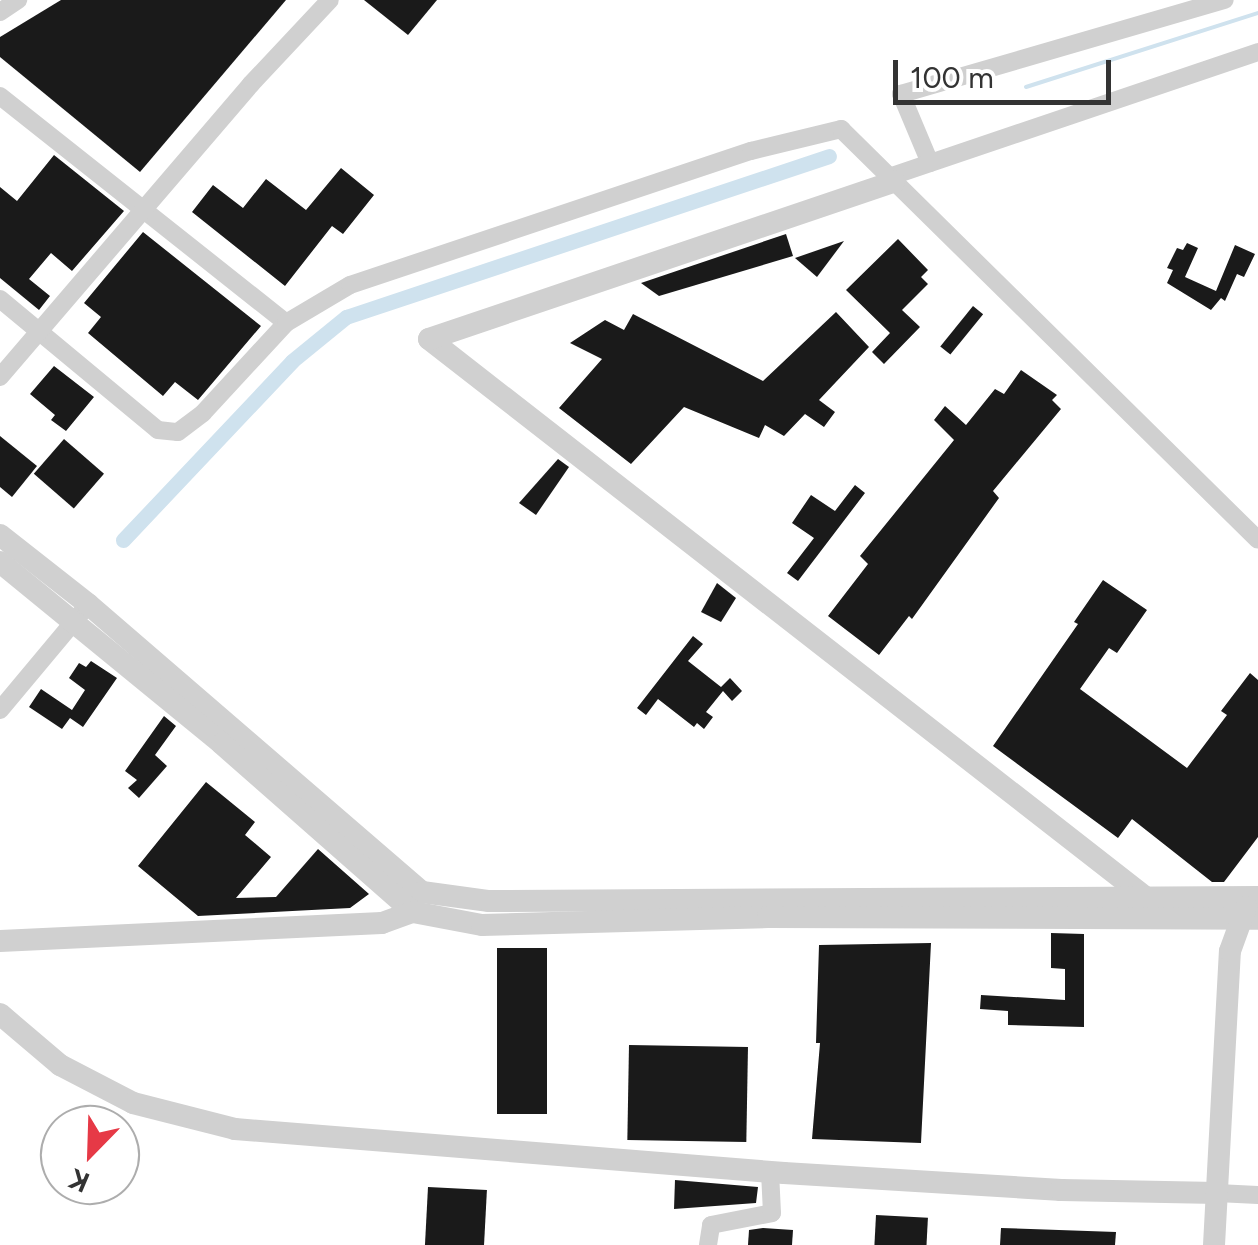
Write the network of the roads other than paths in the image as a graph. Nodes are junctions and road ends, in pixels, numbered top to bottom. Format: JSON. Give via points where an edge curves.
{"nodes":[{"id":1,"x":18,"y":0,"type":"edge"},
{"id":2,"x":330,"y":0,"type":"edge"},
{"id":3,"x":1224,"y":0,"type":"edge"},
{"id":4,"x":0,"y":12,"type":"edge"},
{"id":5,"x":1258,"y":52,"type":"edge"},
{"id":6,"x":0,"y":96,"type":"edge"},
{"id":7,"x":930,"y":163,"type":"junction"},
{"id":8,"x":892,"y":180,"type":"junction"},
{"id":9,"x":143,"y":208,"type":"junction"},
{"id":10,"x":0,"y":299,"type":"edge"},
{"id":11,"x":286,"y":323,"type":"junction"},
{"id":12,"x":38,"y":330,"type":"junction"},
{"id":13,"x":0,"y":377,"type":"edge"},
{"id":14,"x":0,"y":535,"type":"edge"},
{"id":15,"x":1258,"y":540,"type":"edge"},
{"id":16,"x":0,"y":562,"type":"edge"},
{"id":17,"x":81,"y":613,"type":"junction"},
{"id":18,"x":0,"y":710,"type":"edge"},
{"id":19,"x":1146,"y":895,"type":"junction"},
{"id":20,"x":1253,"y":903,"type":"edge"},
{"id":21,"x":413,"y":912,"type":"junction"},
{"id":22,"x":1162,"y":919,"type":"junction"},
{"id":23,"x":0,"y":941,"type":"edge"},
{"id":24,"x":0,"y":1014,"type":"edge"},
{"id":25,"x":770,"y":1172,"type":"junction"},
{"id":26,"x":1217,"y":1193,"type":"junction"},
{"id":27,"x":1258,"y":1194,"type":"edge"},
{"id":28,"x":708,"y":1245,"type":"edge"},
{"id":29,"x":1214,"y":1245,"type":"edge"}],
"edges":[{"from":1,"to":4,"type":"street"},
{"from":2,"to":9,"type":"street"},
{"from":3,"to":7,"type":"street","via":[[901,94]]},
{"from":5,"to":7,"type":"street"},
{"from":6,"to":9,"type":"street"},
{"from":7,"to":8,"type":"street"},
{"from":8,"to":11,"type":"street","via":[[841,129],[752,151],[350,285]]},
{"from":8,"to":15,"type":"street"},
{"from":8,"to":19,"type":"street","via":[[429,339]]},
{"from":9,"to":11,"type":"street"},
{"from":9,"to":12,"type":"street"},
{"from":10,"to":12,"type":"street"},
{"from":11,"to":12,"type":"street","via":[[178,432],[158,430]]},
{"from":12,"to":13,"type":"street"},
{"from":14,"to":17,"type":"street"},
{"from":16,"to":17,"type":"street"},
{"from":17,"to":18,"type":"street"},
{"from":17,"to":19,"type":"street","via":[[422,892],[489,901]]},
{"from":17,"to":21,"type":"street"},
{"from":19,"to":20,"type":"street"},
{"from":19,"to":22,"type":"street"},
{"from":20,"to":22,"type":"street"},
{"from":20,"to":26,"type":"street","via":[[1230,951]]},
{"from":21,"to":22,"type":"street","via":[[482,925],[768,917]]},
{"from":21,"to":23,"type":"street","via":[[382,923]]},
{"from":24,"to":25,"type":"street","via":[[60,1065],[132,1103],[235,1129]]},
{"from":25,"to":26,"type":"street"},
{"from":25,"to":28,"type":"street","via":[[772,1212],[711,1225]]},
{"from":26,"to":27,"type":"street"},
{"from":26,"to":29,"type":"street"}]}
